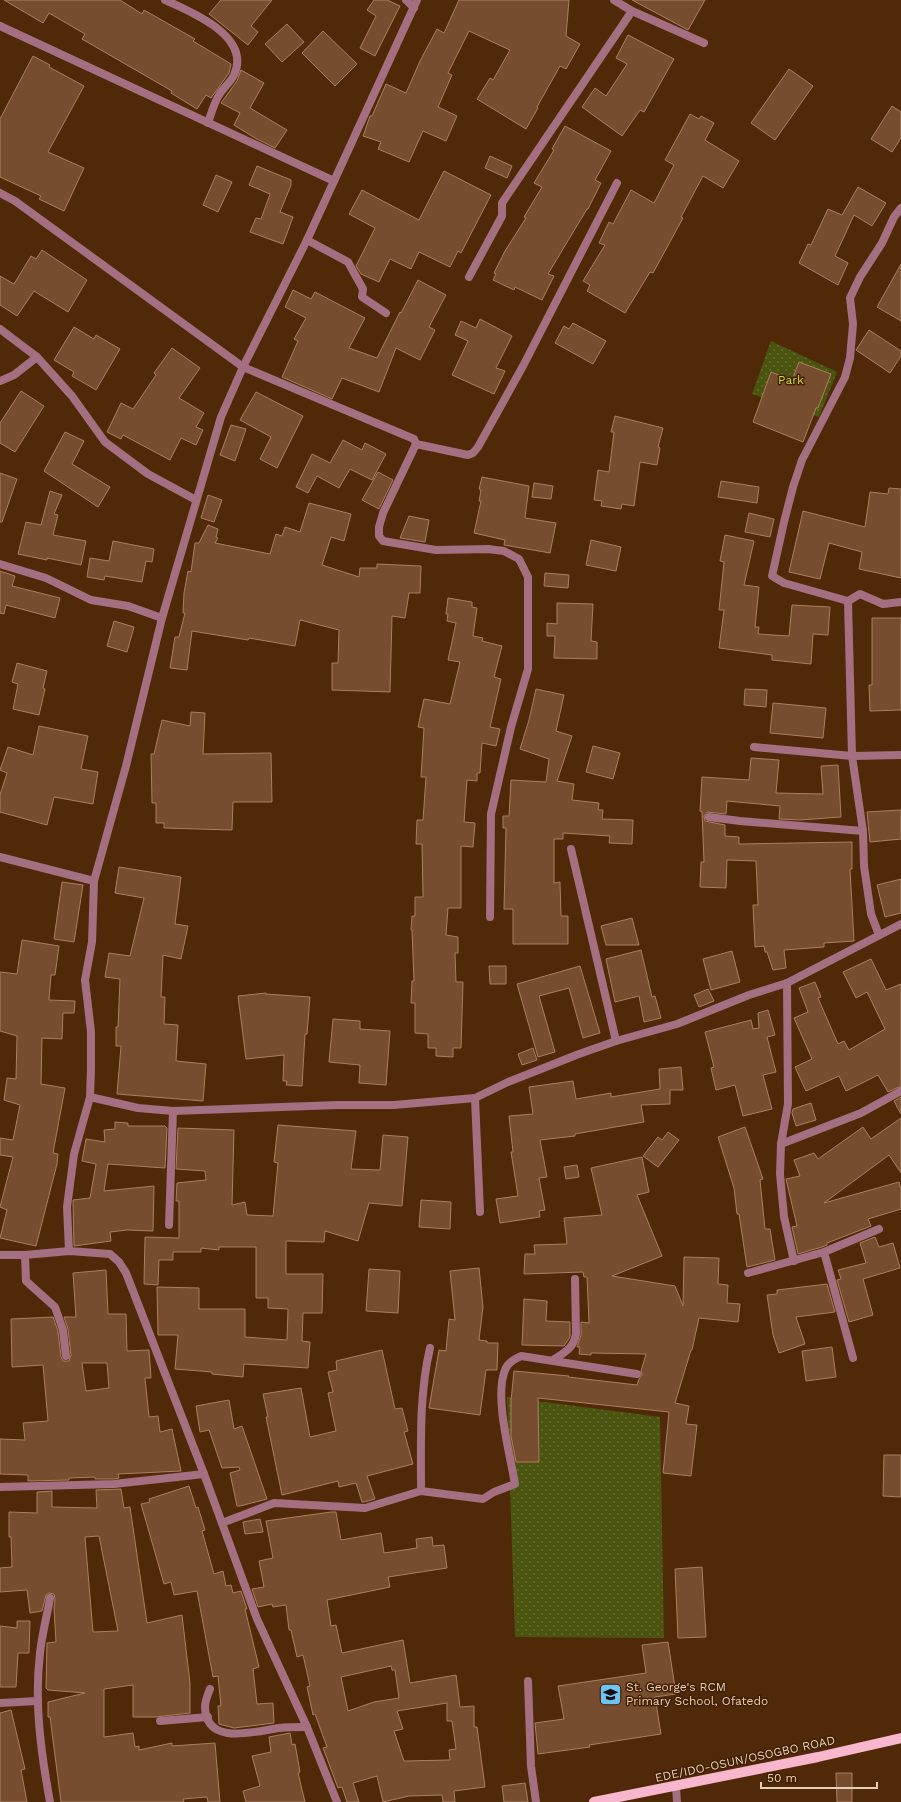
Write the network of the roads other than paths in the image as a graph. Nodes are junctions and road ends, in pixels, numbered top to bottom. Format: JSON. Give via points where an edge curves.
{"nodes":[{"id":1,"x":165,"y":0,"type":"edge"},
{"id":2,"x":406,"y":0,"type":"edge"},
{"id":3,"x":614,"y":0,"type":"edge"},
{"id":4,"x":416,"y":4,"type":"edge"},
{"id":5,"x":632,"y":10,"type":"junction"},
{"id":6,"x":0,"y":26,"type":"edge"},
{"id":7,"x":704,"y":42,"type":"dead end"},
{"id":8,"x":208,"y":124,"type":"junction"},
{"id":9,"x":334,"y":181,"type":"junction"},
{"id":10,"x":617,"y":183,"type":"dead end"},
{"id":11,"x":0,"y":193,"type":"edge"},
{"id":12,"x":901,"y":208,"type":"edge"},
{"id":13,"x":307,"y":240,"type":"junction"},
{"id":14,"x":470,"y":277,"type":"dead end"},
{"id":15,"x":386,"y":313,"type":"dead end"},
{"id":16,"x":0,"y":329,"type":"edge"},
{"id":17,"x":37,"y":357,"type":"junction"},
{"id":18,"x":243,"y":367,"type":"junction"},
{"id":19,"x":0,"y":381,"type":"edge"},
{"id":20,"x":416,"y":444,"type":"junction"},
{"id":21,"x":196,"y":500,"type":"junction"},
{"id":22,"x":0,"y":564,"type":"edge"},
{"id":23,"x":848,"y":601,"type":"junction"},
{"id":24,"x":901,"y":602,"type":"edge"},
{"id":25,"x":162,"y":618,"type":"junction"},
{"id":26,"x":754,"y":747,"type":"dead end"},
{"id":27,"x":901,"y":755,"type":"edge"},
{"id":28,"x":852,"y":756,"type":"junction"},
{"id":29,"x":709,"y":817,"type":"dead end"},
{"id":30,"x":863,"y":831,"type":"junction"},
{"id":31,"x":571,"y":849,"type":"dead end"},
{"id":32,"x":0,"y":857,"type":"edge"},
{"id":33,"x":94,"y":881,"type":"junction"},
{"id":34,"x":490,"y":917,"type":"dead end"},
{"id":35,"x":901,"y":924,"type":"edge"},
{"id":36,"x":879,"y":935,"type":"junction"},
{"id":37,"x":788,"y":983,"type":"junction"},
{"id":38,"x":616,"y":1041,"type":"junction"},
{"id":39,"x":901,"y":1091,"type":"edge"},
{"id":40,"x":90,"y":1098,"type":"junction"},
{"id":41,"x":475,"y":1098,"type":"junction"},
{"id":42,"x":173,"y":1111,"type":"junction"},
{"id":43,"x":781,"y":1144,"type":"junction"},
{"id":44,"x":480,"y":1212,"type":"dead end"},
{"id":45,"x":169,"y":1226,"type":"dead end"},
{"id":46,"x":879,"y":1229,"type":"dead end"},
{"id":47,"x":69,"y":1251,"type":"junction"},
{"id":48,"x":824,"y":1252,"type":"junction"},
{"id":49,"x":0,"y":1255,"type":"edge"},
{"id":50,"x":25,"y":1255,"type":"junction"},
{"id":51,"x":794,"y":1261,"type":"junction"},
{"id":52,"x":748,"y":1273,"type":"dead end"},
{"id":53,"x":575,"y":1279,"type":"dead end"},
{"id":54,"x":430,"y":1348,"type":"dead end"},
{"id":55,"x":66,"y":1356,"type":"dead end"},
{"id":56,"x":854,"y":1358,"type":"dead end"},
{"id":57,"x":553,"y":1360,"type":"junction"},
{"id":58,"x":637,"y":1374,"type":"dead end"},
{"id":59,"x":204,"y":1474,"type":"junction"},
{"id":60,"x":0,"y":1487,"type":"edge"},
{"id":61,"x":421,"y":1491,"type":"junction"},
{"id":62,"x":222,"y":1523,"type":"junction"},
{"id":63,"x":50,"y":1598,"type":"dead end"},
{"id":64,"x":528,"y":1681,"type":"dead end"},
{"id":65,"x":210,"y":1689,"type":"dead end"},
{"id":66,"x":37,"y":1701,"type":"junction"},
{"id":67,"x":0,"y":1703,"type":"edge"},
{"id":68,"x":208,"y":1717,"type":"junction"},
{"id":69,"x":160,"y":1721,"type":"dead end"},
{"id":70,"x":307,"y":1727,"type":"junction"},
{"id":71,"x":901,"y":1738,"type":"edge"},
{"id":72,"x":676,"y":1787,"type":"junction"},
{"id":73,"x":50,"y":1802,"type":"edge"},
{"id":74,"x":337,"y":1802,"type":"edge"},
{"id":75,"x":536,"y":1802,"type":"edge"},
{"id":76,"x":594,"y":1802,"type":"edge"},
{"id":77,"x":677,"y":1802,"type":"edge"}],
"edges":[{"from":1,"to":8,"type":"street","via":[[210,21],[224,34],[235,50],[237,62],[234,75],[218,96]]},
{"from":2,"to":4,"type":"street"},
{"from":3,"to":5,"type":"street"},
{"from":4,"to":9,"type":"street"},
{"from":5,"to":7,"type":"street"},
{"from":5,"to":14,"type":"street","via":[[502,202],[502,216]]},
{"from":6,"to":8,"type":"street"},
{"from":8,"to":9,"type":"street"},
{"from":9,"to":13,"type":"street"},
{"from":10,"to":20,"type":"street","via":[[523,366],[478,447],[468,455]]},
{"from":11,"to":18,"type":"street","via":[[15,201]]},
{"from":12,"to":23,"type":"street","via":[[850,298],[853,324],[850,358],[845,377],[802,460],[785,515],[772,576],[784,583]]},
{"from":13,"to":15,"type":"street","via":[[348,262],[363,288],[362,297]]},
{"from":13,"to":18,"type":"street"},
{"from":16,"to":17,"type":"street"},
{"from":17,"to":19,"type":"street","via":[[14,375]]},
{"from":17,"to":21,"type":"street","via":[[72,396],[105,442],[148,474]]},
{"from":18,"to":20,"type":"street","via":[[414,439]]},
{"from":18,"to":21,"type":"street","via":[[221,417]]},
{"from":20,"to":34,"type":"street","via":[[383,513],[379,536],[383,541],[436,550],[504,551],[519,559],[528,577],[528,669],[511,727],[491,814]]},
{"from":21,"to":25,"type":"street"},
{"from":22,"to":25,"type":"street","via":[[46,578],[91,600],[128,606]]},
{"from":23,"to":24,"type":"street","via":[[860,594],[883,604]]},
{"from":23,"to":28,"type":"street"},
{"from":25,"to":33,"type":"street","via":[[126,766]]},
{"from":26,"to":28,"type":"street"},
{"from":27,"to":28,"type":"street"},
{"from":28,"to":30,"type":"street"},
{"from":29,"to":30,"type":"street"},
{"from":30,"to":36,"type":"street","via":[[864,866],[871,914]]},
{"from":31,"to":38,"type":"street"},
{"from":32,"to":33,"type":"street"},
{"from":33,"to":40,"type":"street","via":[[92,942],[85,980],[91,1032]]},
{"from":35,"to":36,"type":"street"},
{"from":36,"to":37,"type":"street"},
{"from":37,"to":38,"type":"street","via":[[749,995],[677,1024]]},
{"from":37,"to":43,"type":"street","via":[[788,1104]]},
{"from":38,"to":41,"type":"street","via":[[508,1082]]},
{"from":39,"to":43,"type":"street","via":[[861,1113]]},
{"from":40,"to":42,"type":"street","via":[[138,1108]]},
{"from":40,"to":47,"type":"street","via":[[74,1154],[67,1207]]},
{"from":41,"to":42,"type":"street","via":[[394,1105]]},
{"from":41,"to":44,"type":"street"},
{"from":42,"to":45,"type":"street"},
{"from":43,"to":51,"type":"street","via":[[780,1174],[784,1218]]},
{"from":46,"to":48,"type":"street"},
{"from":47,"to":50,"type":"street"},
{"from":47,"to":59,"type":"street","via":[[110,1254],[126,1273]]},
{"from":48,"to":51,"type":"street"},
{"from":48,"to":56,"type":"street"},
{"from":49,"to":50,"type":"street"},
{"from":50,"to":55,"type":"street","via":[[26,1281],[55,1307],[63,1330]]},
{"from":51,"to":52,"type":"street"},
{"from":53,"to":57,"type":"street","via":[[574,1343]]},
{"from":54,"to":61,"type":"street","via":[[424,1372],[422,1401]]},
{"from":57,"to":58,"type":"street"},
{"from":57,"to":61,"type":"street","via":[[521,1356],[505,1368],[501,1403],[515,1484],[483,1499]]},
{"from":59,"to":60,"type":"street","via":[[114,1484]]},
{"from":59,"to":62,"type":"street"},
{"from":61,"to":62,"type":"street","via":[[365,1508],[274,1503]]},
{"from":62,"to":70,"type":"street","via":[[257,1619]]},
{"from":63,"to":66,"type":"street","via":[[40,1652]]},
{"from":64,"to":75,"type":"street","via":[[531,1766]]},
{"from":65,"to":68,"type":"street","via":[[205,1707]]},
{"from":66,"to":67,"type":"street"},
{"from":66,"to":73,"type":"street"},
{"from":68,"to":69,"type":"street"},
{"from":68,"to":70,"type":"street","via":[[212,1726],[220,1732],[246,1733]]},
{"from":70,"to":74,"type":"street"},
{"from":71,"to":72,"type":"main road","name":"EDE/IDO-OSUN/OSOGBO ROAD"},
{"from":72,"to":76,"type":"main road","name":"EDE/IDO-OSUN/OSOGBO ROAD"},
{"from":72,"to":77,"type":"street"}]}
